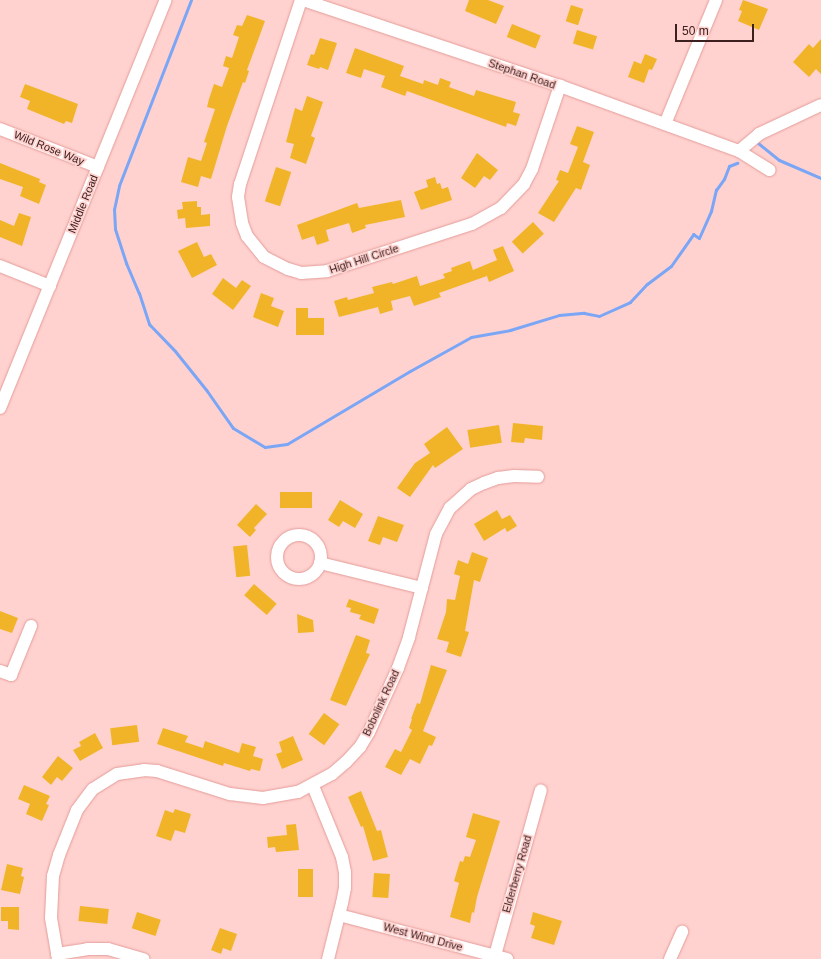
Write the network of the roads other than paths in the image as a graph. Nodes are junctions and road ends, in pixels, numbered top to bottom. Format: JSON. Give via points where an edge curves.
{"nodes":[{"id":1,"x":166,"y":0,"type":"edge"},
{"id":2,"x":302,"y":0,"type":"edge"},
{"id":3,"x":716,"y":0,"type":"edge"},
{"id":4,"x":560,"y":86,"type":"junction"},
{"id":5,"x":821,"y":105,"type":"edge"},
{"id":6,"x":665,"y":124,"type":"junction"},
{"id":7,"x":0,"y":128,"type":"edge"},
{"id":8,"x":739,"y":151,"type":"junction"},
{"id":9,"x":98,"y":167,"type":"junction"},
{"id":10,"x":769,"y":170,"type":"dead end"},
{"id":11,"x":0,"y":266,"type":"edge"},
{"id":12,"x":50,"y":286,"type":"junction"},
{"id":13,"x":0,"y":408,"type":"edge"},
{"id":14,"x":538,"y":477,"type":"dead end"},
{"id":15,"x":320,"y":563,"type":"dead end"},
{"id":16,"x":422,"y":588,"type":"junction"},
{"id":17,"x":31,"y":626,"type":"dead end"},
{"id":18,"x":0,"y":670,"type":"edge"},
{"id":19,"x":313,"y":786,"type":"junction"},
{"id":20,"x":541,"y":790,"type":"dead end"},
{"id":21,"x":339,"y":915,"type":"junction"},
{"id":22,"x":682,"y":932,"type":"dead end"},
{"id":23,"x":57,"y":957,"type":"edge"},
{"id":24,"x":494,"y":957,"type":"edge"},
{"id":25,"x":144,"y":959,"type":"edge"},
{"id":26,"x":328,"y":959,"type":"edge"},
{"id":27,"x":508,"y":959,"type":"edge"},
{"id":28,"x":670,"y":959,"type":"edge"}],
"edges":[{"from":1,"to":9,"type":"street","name":"Middle Road"},
{"from":2,"to":4,"type":"street","name":"Stephan Road"},
{"from":2,"to":4,"type":"street","name":"High Hill Circle","via":[[240,184],[238,197],[242,224],[255,247],[264,256],[288,269],[301,273],[327,271],[472,224],[501,208],[520,188],[532,169]]},
{"from":3,"to":6,"type":"street"},
{"from":4,"to":6,"type":"street","name":"Stephan Road"},
{"from":5,"to":8,"type":"street","via":[[759,134]]},
{"from":6,"to":8,"type":"street","name":"Stephan Road"},
{"from":7,"to":9,"type":"street","name":"Wild Rose Way"},
{"from":8,"to":10,"type":"street","name":"Stephan Road"},
{"from":9,"to":12,"type":"street","name":"Middle Road"},
{"from":11,"to":12,"type":"street"},
{"from":12,"to":13,"type":"street","name":"Middle Road"},
{"from":14,"to":16,"type":"street","name":"Bobolink Road","via":[[498,478],[484,482],[460,497],[450,508],[436,534]]},
{"from":15,"to":16,"type":"street"},
{"from":16,"to":19,"type":"street","name":"Bobolink Road","via":[[400,662],[369,732],[346,762]]},
{"from":17,"to":18,"type":"street","via":[[11,675]]},
{"from":19,"to":21,"type":"street","via":[[342,857],[345,888]]},
{"from":19,"to":23,"type":"street","name":"Bobolink Road","via":[[281,796],[263,798],[230,794],[157,771],[117,774],[104,781],[93,789],[77,810],[59,855],[51,896],[50,918]]},
{"from":20,"to":24,"type":"street","name":"Elderberry Road"},
{"from":21,"to":24,"type":"street","name":"West Wind Drive"},
{"from":21,"to":26,"type":"street"},
{"from":22,"to":28,"type":"street"},
{"from":23,"to":25,"type":"street","via":[[88,948],[108,949]]},
{"from":24,"to":27,"type":"street","name":"West Wind Drive"}]}
